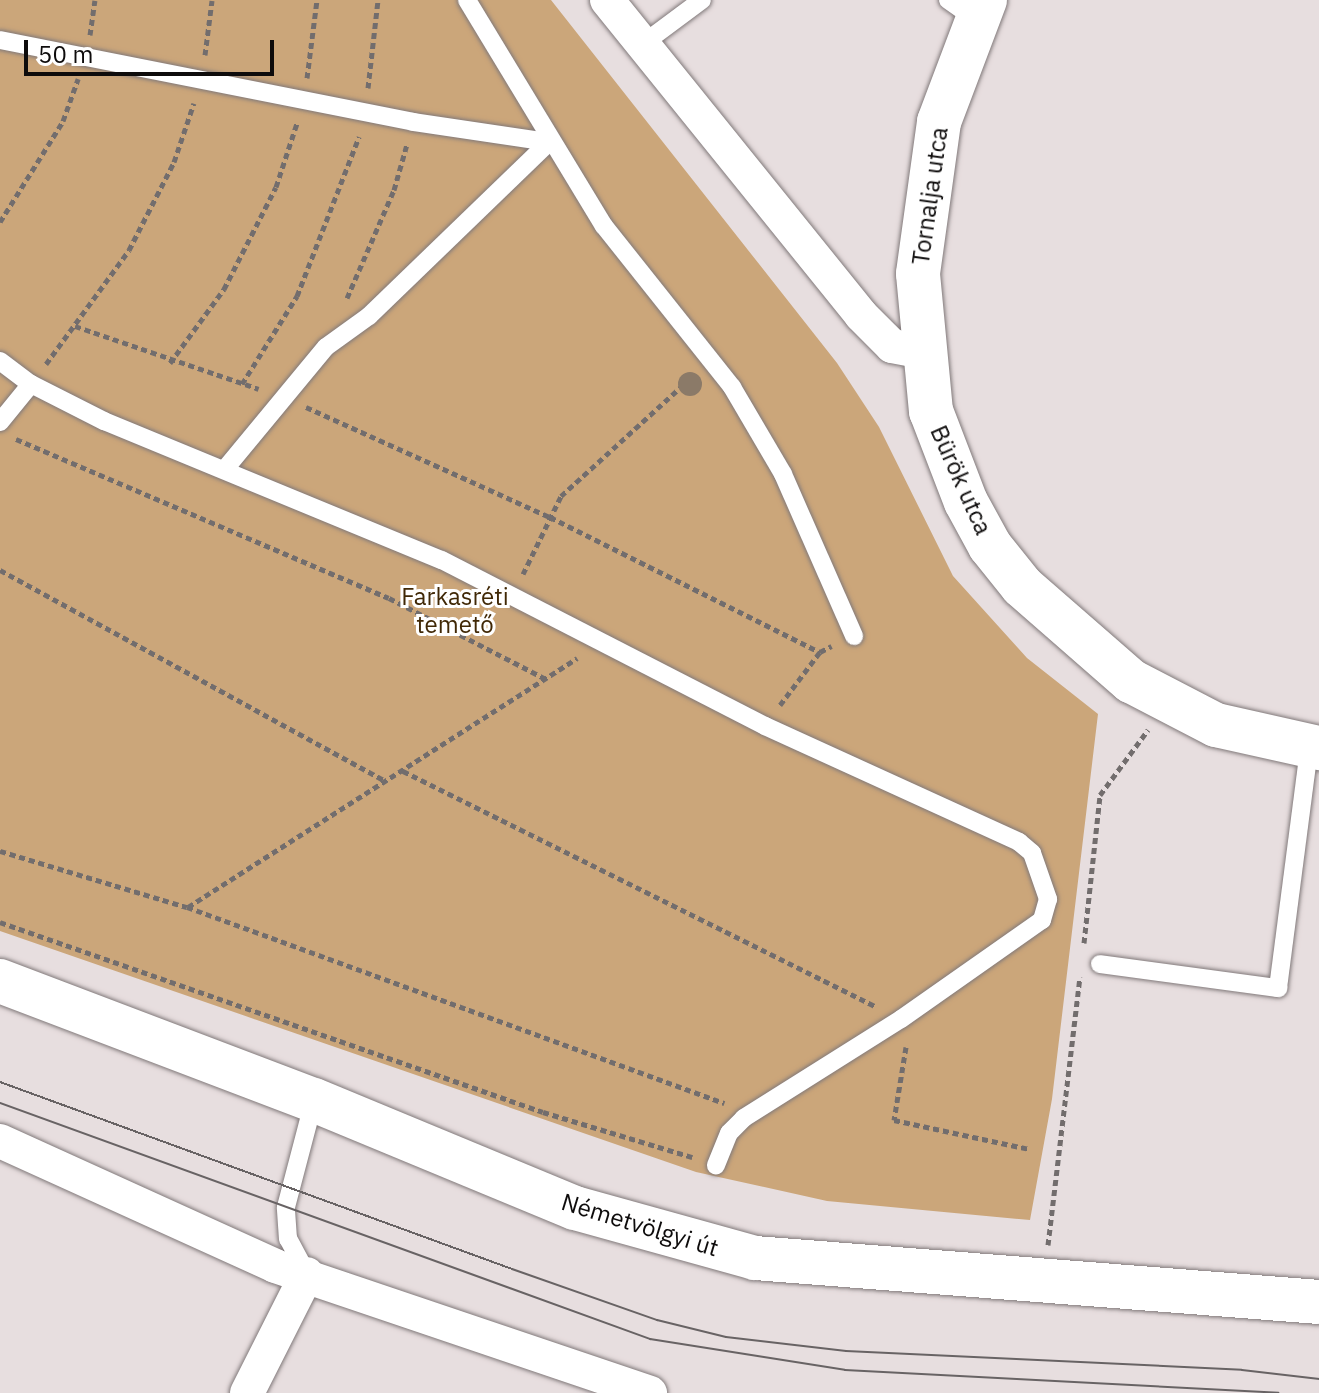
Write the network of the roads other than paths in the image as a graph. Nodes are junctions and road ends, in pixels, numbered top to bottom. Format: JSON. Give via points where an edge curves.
{"nodes":[{"id":1,"x":467,"y":0,"type":"edge"},
{"id":2,"x":607,"y":0,"type":"edge"},
{"id":3,"x":702,"y":0,"type":"edge"},
{"id":4,"x":969,"y":6,"type":"edge"},
{"id":5,"x":0,"y":40,"type":"edge"},
{"id":6,"x":640,"y":46,"type":"junction"},
{"id":7,"x":549,"y":142,"type":"junction"},
{"id":8,"x":922,"y":352,"type":"junction"},
{"id":9,"x":0,"y":361,"type":"edge"},
{"id":10,"x":31,"y":384,"type":"junction"},
{"id":11,"x":0,"y":422,"type":"edge"},
{"id":12,"x":225,"y":469,"type":"junction"},
{"id":13,"x":854,"y":636,"type":"road end"},
{"id":14,"x":1314,"y":748,"type":"edge"},
{"id":15,"x":1100,"y":964,"type":"dead end"},
{"id":16,"x":0,"y":981,"type":"edge"},
{"id":17,"x":314,"y":1100,"type":"junction"},
{"id":18,"x":0,"y":1141,"type":"edge"},
{"id":19,"x":716,"y":1165,"type":"road end"},
{"id":20,"x":307,"y":1274,"type":"junction"},
{"id":21,"x":1319,"y":1302,"type":"edge"},
{"id":22,"x":247,"y":1393,"type":"edge"},
{"id":23,"x":650,"y":1393,"type":"edge"}],
"edges":[{"from":1,"to":7,"type":"lane","via":[[508,60]]},
{"from":2,"to":6,"type":"street"},
{"from":3,"to":6,"type":"lane"},
{"from":4,"to":8,"type":"street","name":"Tornalja utca","via":[[930,161],[918,274]]},
{"from":5,"to":7,"type":"lane","via":[[413,122]]},
{"from":6,"to":8,"type":"street","via":[[861,315],[892,346]]},
{"from":7,"to":12,"type":"lane","via":[[369,316],[326,347]]},
{"from":7,"to":13,"type":"lane","via":[[604,226],[710,360],[783,474]]},
{"from":8,"to":14,"type":"street","name":"Bürök utca","via":[[931,411],[956,478],[990,546],[1022,586],[1096,654],[1167,704],[1216,725]]},
{"from":9,"to":10,"type":"lane"},
{"from":10,"to":11,"type":"lane"},
{"from":10,"to":12,"type":"lane","via":[[104,421]]},
{"from":12,"to":19,"type":"lane","via":[[442,560],[765,726],[1019,842],[1032,853],[1048,899],[1042,920],[901,1019],[744,1118],[729,1133]]},
{"from":14,"to":15,"type":"lane","via":[[1278,988]]},
{"from":16,"to":17,"type":"street","name":"Németvölgyi út"},
{"from":17,"to":20,"type":"lane","via":[[286,1207],[288,1239]]},
{"from":17,"to":21,"type":"street","name":"Németvölgyi út","via":[[575,1208],[755,1258]]},
{"from":18,"to":20,"type":"street","via":[[275,1266]]},
{"from":20,"to":22,"type":"street"},
{"from":20,"to":23,"type":"street"}]}
